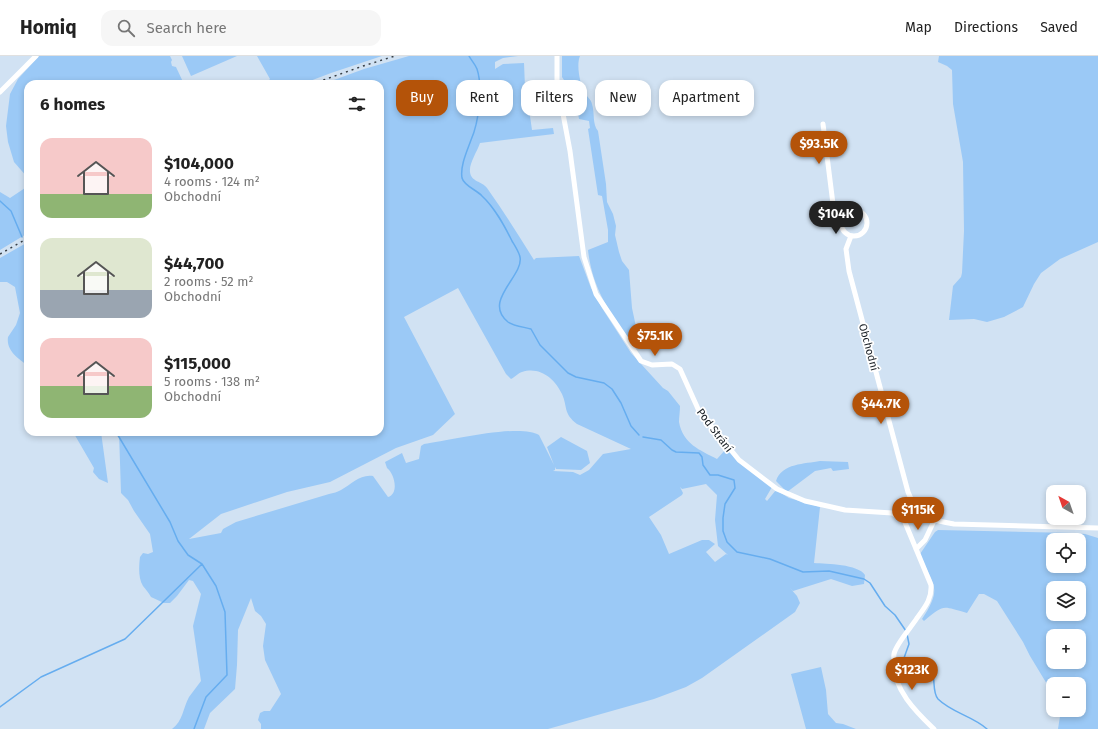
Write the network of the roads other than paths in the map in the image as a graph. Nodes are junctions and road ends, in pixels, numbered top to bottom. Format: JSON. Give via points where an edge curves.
{"nodes":[{"id":1,"x":36,"y":56,"type":"edge"},
{"id":2,"x":557,"y":56,"type":"edge"},
{"id":3,"x":0,"y":92,"type":"edge"},
{"id":4,"x":823,"y":124,"type":"dead end"},
{"id":5,"x":844,"y":214,"type":"junction"},
{"id":6,"x":851,"y":236,"type":"junction"},
{"id":7,"x":934,"y":521,"type":"junction"},
{"id":8,"x":1098,"y":528,"type":"edge"},
{"id":9,"x":916,"y":549,"type":"junction"},
{"id":10,"x":934,"y":729,"type":"edge"}],
"edges":[{"from":1,"to":3,"type":"street"},
{"from":2,"to":9,"type":"street","name":"Pod Strání","via":[[557,82],[570,151],[584,257],[596,294],[641,361],[652,366],[672,364],[680,369],[699,411],[739,460],[777,489],[805,501],[845,510],[892,513],[904,520]]},
{"from":4,"to":5,"type":"street","via":[[833,204]]},
{"from":5,"to":6,"type":"street","via":[[841,226],[843,231]]},
{"from":5,"to":6,"type":"street","via":[[857,210],[867,220],[866,229],[862,233]]},
{"from":6,"to":7,"type":"street","name":"Obchodní","via":[[846,249],[849,271],[908,492],[914,505]]},
{"from":7,"to":8,"type":"street","name":"Obchodní","via":[[954,524]]},
{"from":7,"to":9,"type":"street","via":[[925,540]]},
{"from":9,"to":10,"type":"street","via":[[931,585],[931,591],[928,602],[895,651],[893,671],[895,680],[911,704]]}]}
